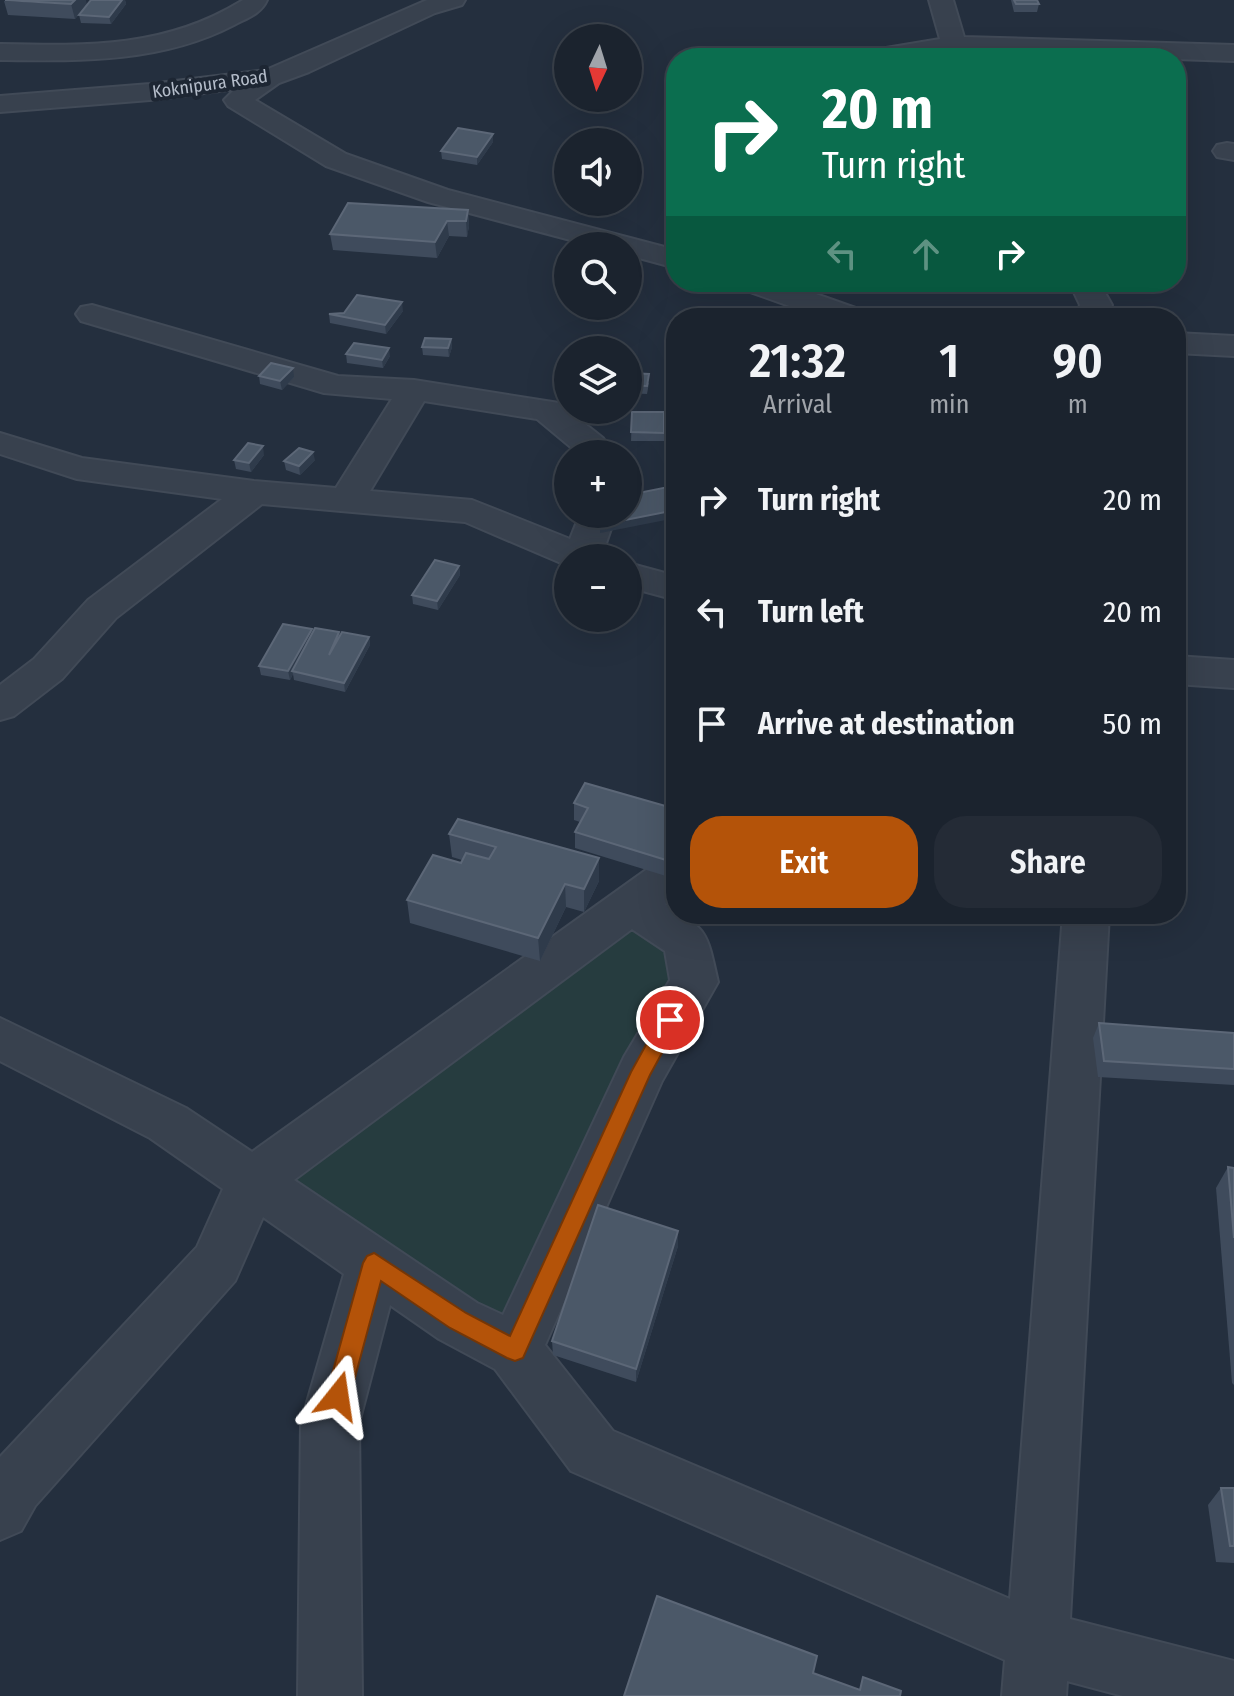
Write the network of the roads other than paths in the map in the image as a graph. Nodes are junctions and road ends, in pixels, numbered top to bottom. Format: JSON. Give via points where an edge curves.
{"nodes":[{"id":1,"x":255,"y":0,"type":"edge"},
{"id":2,"x":453,"y":0,"type":"edge"},
{"id":3,"x":941,"y":0,"type":"edge"},
{"id":4,"x":955,"y":48,"type":"edge"},
{"id":5,"x":0,"y":52,"type":"edge"},
{"id":6,"x":1186,"y":53,"type":"edge"},
{"id":7,"x":1234,"y":53,"type":"edge"},
{"id":8,"x":270,"y":77,"type":"junction"},
{"id":9,"x":0,"y":104,"type":"edge"},
{"id":10,"x":575,"y":232,"type":"edge"},
{"id":11,"x":642,"y":250,"type":"edge"},
{"id":12,"x":666,"y":256,"type":"edge"},
{"id":13,"x":781,"y":292,"type":"edge"},
{"id":14,"x":825,"y":308,"type":"edge"},
{"id":15,"x":92,"y":314,"type":"dead end"},
{"id":16,"x":1186,"y":344,"type":"edge"},
{"id":17,"x":1234,"y":346,"type":"edge"},
{"id":18,"x":414,"y":390,"type":"junction"},
{"id":19,"x":585,"y":440,"type":"edge"},
{"id":20,"x":0,"y":443,"type":"edge"},
{"id":21,"x":254,"y":492,"type":"junction"},
{"id":22,"x":347,"y":500,"type":"junction"},
{"id":23,"x":554,"y":546,"type":"edge"},
{"id":24,"x":642,"y":579,"type":"edge"},
{"id":25,"x":666,"y":585,"type":"edge"},
{"id":26,"x":1186,"y":671,"type":"edge"},
{"id":27,"x":1234,"y":674,"type":"edge"},
{"id":28,"x":7,"y":691,"type":"edge"},
{"id":29,"x":666,"y":880,"type":"edge"},
{"id":30,"x":633,"y":906,"type":"junction"},
{"id":31,"x":1085,"y":924,"type":"edge"},
{"id":32,"x":0,"y":1038,"type":"edge"},
{"id":33,"x":253,"y":1181,"type":"junction"},
{"id":34,"x":374,"y":1263,"type":"junction"},
{"id":35,"x":515,"y":1350,"type":"junction"},
{"id":36,"x":0,"y":1510,"type":"edge"},
{"id":37,"x":1035,"y":1669,"type":"edge"},
{"id":38,"x":1234,"y":1693,"type":"edge"},
{"id":39,"x":330,"y":1696,"type":"edge"}],
"edges":[{"from":1,"to":5,"type":"street","via":[[207,29],[173,41],[102,51]]},
{"from":2,"to":8,"type":"street","name":"Koknipura Road"},
{"from":3,"to":4,"type":"street"},
{"from":6,"to":7,"type":"street"},
{"from":8,"to":9,"type":"street","name":"Koknipura Road"},
{"from":8,"to":10,"type":"street","via":[[237,100],[336,160],[438,196]]},
{"from":11,"to":12,"type":"street"},
{"from":13,"to":14,"type":"street"},
{"from":15,"to":18,"type":"street","via":[[336,386]]},
{"from":16,"to":17,"type":"street"},
{"from":18,"to":19,"type":"street","via":[[547,410]]},
{"from":18,"to":22,"type":"street"},
{"from":20,"to":21,"type":"street","via":[[77,468]]},
{"from":21,"to":22,"type":"street"},
{"from":21,"to":28,"type":"street","via":[[102,609],[48,669]]},
{"from":22,"to":23,"type":"street","via":[[472,511]]},
{"from":24,"to":25,"type":"street"},
{"from":26,"to":27,"type":"street"},
{"from":29,"to":30,"type":"street"},
{"from":30,"to":33,"type":"street"},
{"from":30,"to":35,"type":"street","via":[[686,941],[694,982],[641,1072]]},
{"from":31,"to":37,"type":"street"},
{"from":32,"to":33,"type":"street","via":[[168,1123]]},
{"from":33,"to":34,"type":"street"},
{"from":33,"to":36,"type":"street","via":[[216,1264],[14,1485]]},
{"from":34,"to":35,"type":"street","via":[[458,1321]]},
{"from":34,"to":39,"type":"street","via":[[330,1423]]},
{"from":35,"to":37,"type":"street","via":[[592,1451]]},
{"from":37,"to":38,"type":"street"}]}
